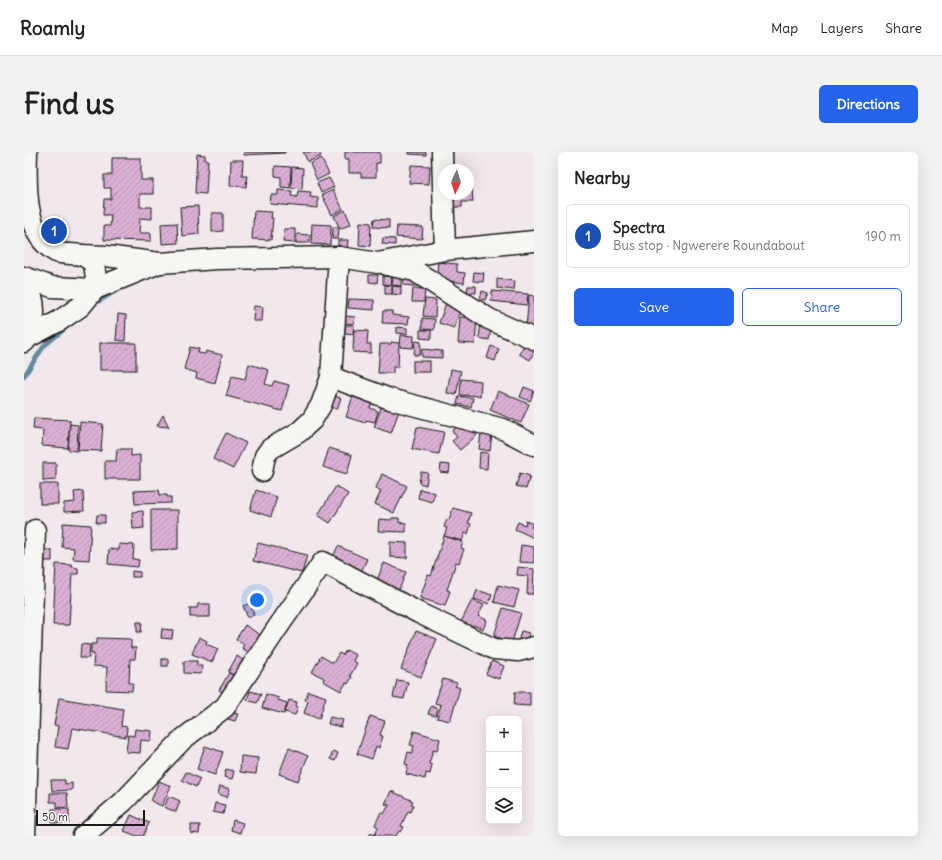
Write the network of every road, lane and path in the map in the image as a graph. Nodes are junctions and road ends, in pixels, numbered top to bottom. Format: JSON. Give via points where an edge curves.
{"nodes":[{"id":1,"x":442,"y":152,"type":"edge"},
{"id":2,"x":30,"y":154,"type":"edge"},
{"id":3,"x":534,"y":241,"type":"edge"},
{"id":4,"x":445,"y":250,"type":"junction"},
{"id":5,"x":82,"y":255,"type":"junction"},
{"id":6,"x":339,"y":257,"type":"junction"},
{"id":7,"x":160,"y":263,"type":"junction"},
{"id":8,"x":378,"y":264,"type":"junction"},
{"id":9,"x":24,"y":277,"type":"edge"},
{"id":10,"x":24,"y":284,"type":"edge"},
{"id":11,"x":95,"y":288,"type":"junction"},
{"id":12,"x":534,"y":339,"type":"edge"},
{"id":13,"x":25,"y":340,"type":"edge"},
{"id":14,"x":331,"y":377,"type":"junction"},
{"id":15,"x":534,"y":444,"type":"edge"},
{"id":16,"x":262,"y":472,"type":"dead end"},
{"id":17,"x":35,"y":530,"type":"dead end"},
{"id":18,"x":534,"y":647,"type":"edge"},
{"id":19,"x":25,"y":836,"type":"edge"},
{"id":20,"x":83,"y":836,"type":"edge"}],
"edges":[{"from":1,"to":4,"type":"street"},
{"from":2,"to":5,"type":"street","via":[[26,206],[36,237],[58,253]]},
{"from":3,"to":4,"type":"street"},
{"from":4,"to":8,"type":"street"},
{"from":5,"to":7,"type":"street"},
{"from":5,"to":11,"type":"street","via":[[94,263]]},
{"from":6,"to":7,"type":"street","via":[[216,259]]},
{"from":6,"to":8,"type":"street"},
{"from":6,"to":14,"type":"street"},
{"from":7,"to":11,"type":"street"},
{"from":8,"to":12,"type":"street","via":[[415,271],[489,319]]},
{"from":9,"to":11,"type":"street","via":[[52,288]]},
{"from":10,"to":13,"type":"main road","via":[[29,290],[33,310],[30,330]]},
{"from":11,"to":13,"type":"street","via":[[81,306]]},
{"from":14,"to":15,"type":"street","via":[[390,399],[503,429]]},
{"from":14,"to":16,"type":"street","via":[[321,405],[312,420],[299,432],[270,449],[265,456]]},
{"from":17,"to":19,"type":"street"},
{"from":18,"to":20,"type":"street","via":[[518,651],[494,649],[323,562],[225,707],[183,739],[123,802]]}]}
